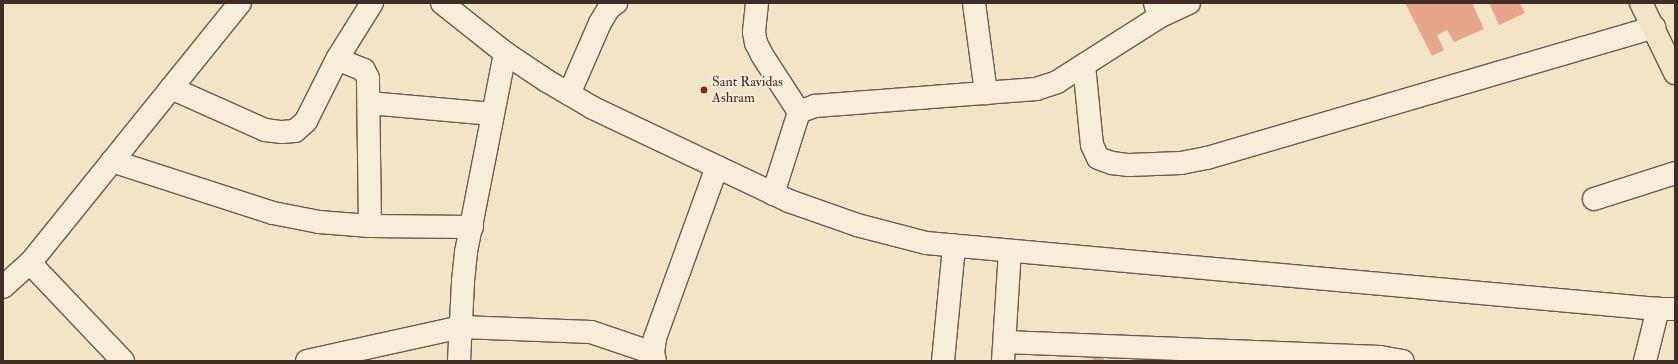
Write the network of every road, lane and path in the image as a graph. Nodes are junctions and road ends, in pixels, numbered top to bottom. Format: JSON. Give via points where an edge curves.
{"nodes":[{"id":1,"x":240,"y":3,"type":"edge"},
{"id":2,"x":372,"y":3,"type":"edge"},
{"id":3,"x":442,"y":3,"type":"edge"},
{"id":4,"x":616,"y":3,"type":"edge"},
{"id":5,"x":756,"y":3,"type":"edge"},
{"id":6,"x":974,"y":3,"type":"edge"},
{"id":7,"x":1189,"y":3,"type":"edge"},
{"id":8,"x":1641,"y":3,"type":"edge"},
{"id":9,"x":1157,"y":10,"type":"edge"},
{"id":10,"x":1654,"y":27,"type":"junction"},
{"id":11,"x":505,"y":53,"type":"junction"},
{"id":12,"x":337,"y":59,"type":"junction"},
{"id":13,"x":1084,"y":64,"type":"junction"},
{"id":14,"x":1675,"y":73,"type":"edge"},
{"id":15,"x":171,"y":88,"type":"junction"},
{"id":16,"x":986,"y":93,"type":"junction"},
{"id":17,"x":569,"y":94,"type":"junction"},
{"id":18,"x":369,"y":103,"type":"junction"},
{"id":19,"x":799,"y":112,"type":"junction"},
{"id":20,"x":493,"y":114,"type":"junction"},
{"id":21,"x":112,"y":161,"type":"junction"},
{"id":22,"x":717,"y":167,"type":"junction"},
{"id":23,"x":1675,"y":174,"type":"edge"},
{"id":24,"x":773,"y":194,"type":"junction"},
{"id":25,"x":1594,"y":199,"type":"dead end"},
{"id":26,"x":370,"y":226,"type":"junction"},
{"id":27,"x":472,"y":228,"type":"junction"},
{"id":28,"x":954,"y":246,"type":"junction"},
{"id":29,"x":1010,"y":251,"type":"junction"},
{"id":30,"x":30,"y":263,"type":"junction"},
{"id":31,"x":3,"y":287,"type":"edge"},
{"id":32,"x":1667,"y":309,"type":"edge"},
{"id":33,"x":461,"y":327,"type":"junction"},
{"id":34,"x":1004,"y":351,"type":"edge"},
{"id":35,"x":654,"y":357,"type":"edge"},
{"id":36,"x":123,"y":361,"type":"edge"},
{"id":37,"x":307,"y":361,"type":"edge"},
{"id":38,"x":460,"y":361,"type":"edge"},
{"id":39,"x":943,"y":361,"type":"edge"},
{"id":40,"x":1403,"y":361,"type":"edge"},
{"id":41,"x":1645,"y":361,"type":"edge"}],
"edges":[{"from":1,"to":15,"type":"street"},
{"from":2,"to":12,"type":"street"},
{"from":3,"to":11,"type":"street"},
{"from":4,"to":17,"type":"street","via":[[609,8],[600,23]]},
{"from":5,"to":19,"type":"street","via":[[756,43]]},
{"from":6,"to":16,"type":"street"},
{"from":7,"to":9,"type":"street"},
{"from":8,"to":10,"type":"main road"},
{"from":9,"to":13,"type":"street"},
{"from":10,"to":13,"type":"street","via":[[1208,158],[1181,163],[1129,165],[1098,158],[1092,145]]},
{"from":10,"to":14,"type":"main road"},
{"from":11,"to":17,"type":"street"},
{"from":11,"to":20,"type":"street"},
{"from":12,"to":15,"type":"street","via":[[306,121],[295,131],[265,130]]},
{"from":12,"to":18,"type":"street","via":[[364,70],[368,78]]},
{"from":13,"to":16,"type":"street","via":[[1057,82],[1036,89]]},
{"from":15,"to":21,"type":"street"},
{"from":16,"to":19,"type":"street","via":[[815,106]]},
{"from":17,"to":22,"type":"street"},
{"from":18,"to":20,"type":"street"},
{"from":18,"to":26,"type":"street"},
{"from":19,"to":24,"type":"street"},
{"from":20,"to":27,"type":"street"},
{"from":21,"to":26,"type":"street","via":[[273,212],[318,222]]},
{"from":21,"to":30,"type":"street"},
{"from":22,"to":24,"type":"street"},
{"from":22,"to":35,"type":"street","via":[[655,338]]},
{"from":23,"to":25,"type":"street"},
{"from":24,"to":28,"type":"street","via":[[857,225],[926,243]]},
{"from":26,"to":27,"type":"street"},
{"from":27,"to":33,"type":"street","via":[[462,281]]},
{"from":28,"to":29,"type":"street"},
{"from":28,"to":39,"type":"street"},
{"from":29,"to":32,"type":"street"},
{"from":29,"to":34,"type":"street"},
{"from":30,"to":31,"type":"street"},
{"from":30,"to":36,"type":"street"},
{"from":32,"to":41,"type":"street"},
{"from":33,"to":35,"type":"street","via":[[591,332]]},
{"from":33,"to":37,"type":"street"},
{"from":33,"to":38,"type":"street"},
{"from":34,"to":40,"type":"street","via":[[1380,357]]}]}
